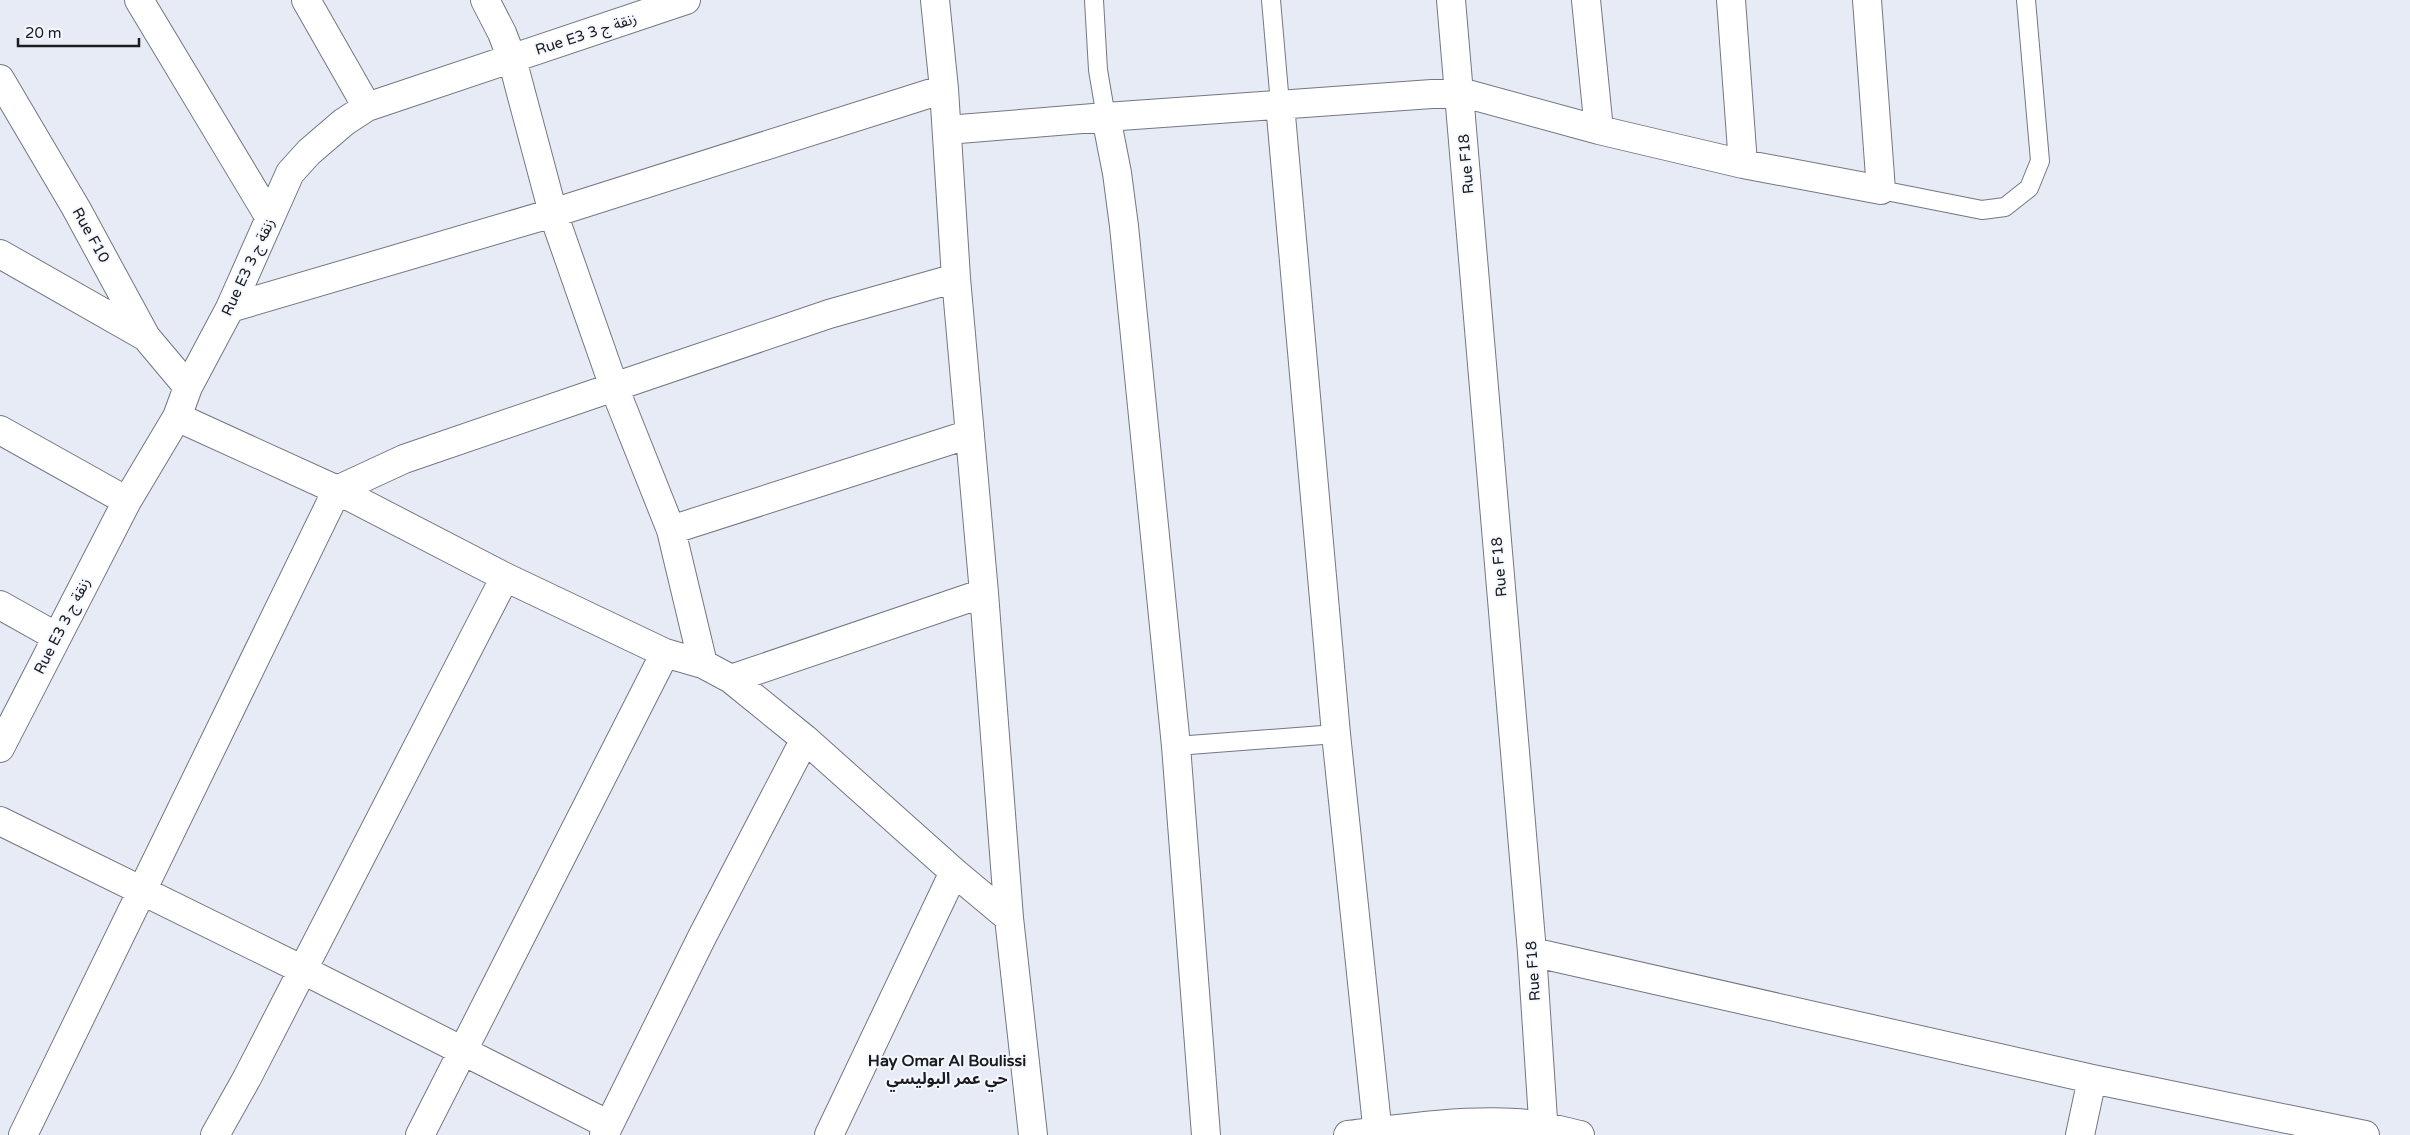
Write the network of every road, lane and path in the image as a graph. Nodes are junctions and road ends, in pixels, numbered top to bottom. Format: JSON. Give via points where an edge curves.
{"nodes":[{"id":1,"x":139,"y":0,"type":"edge"},
{"id":2,"x":306,"y":0,"type":"edge"},
{"id":3,"x":485,"y":0,"type":"edge"},
{"id":4,"x":686,"y":0,"type":"edge"},
{"id":5,"x":934,"y":0,"type":"edge"},
{"id":6,"x":1094,"y":0,"type":"edge"},
{"id":7,"x":1271,"y":0,"type":"edge"},
{"id":8,"x":1451,"y":0,"type":"edge"},
{"id":9,"x":1586,"y":0,"type":"edge"},
{"id":10,"x":1731,"y":0,"type":"edge"},
{"id":11,"x":1867,"y":0,"type":"edge"},
{"id":12,"x":2026,"y":0,"type":"edge"},
{"id":13,"x":653,"y":5,"type":"edge"},
{"id":14,"x":512,"y":59,"type":"junction"},
{"id":15,"x":0,"y":79,"type":"edge"},
{"id":16,"x":944,"y":89,"type":"junction"},
{"id":17,"x":1460,"y":92,"type":"junction"},
{"id":18,"x":1280,"y":104,"type":"junction"},
{"id":19,"x":367,"y":106,"type":"junction"},
{"id":20,"x":1106,"y":117,"type":"junction"},
{"id":21,"x":947,"y":130,"type":"junction"},
{"id":22,"x":1599,"y":130,"type":"junction"},
{"id":23,"x":1743,"y":164,"type":"junction"},
{"id":24,"x":1881,"y":190,"type":"junction"},
{"id":25,"x":553,"y":213,"type":"junction"},
{"id":26,"x":270,"y":218,"type":"junction"},
{"id":27,"x":0,"y":254,"type":"edge"},
{"id":28,"x":956,"y":278,"type":"junction"},
{"id":29,"x":230,"y":308,"type":"junction"},
{"id":30,"x":146,"y":337,"type":"junction"},
{"id":31,"x":188,"y":386,"type":"junction"},
{"id":32,"x":614,"y":387,"type":"junction"},
{"id":33,"x":177,"y":418,"type":"junction"},
{"id":34,"x":0,"y":430,"type":"edge"},
{"id":35,"x":970,"y":434,"type":"junction"},
{"id":36,"x":337,"y":490,"type":"junction"},
{"id":37,"x":127,"y":501,"type":"junction"},
{"id":38,"x":671,"y":530,"type":"junction"},
{"id":39,"x":505,"y":578,"type":"junction"},
{"id":40,"x":984,"y":593,"type":"junction"},
{"id":41,"x":0,"y":605,"type":"edge"},
{"id":42,"x":57,"y":637,"type":"junction"},
{"id":43,"x":665,"y":653,"type":"junction"},
{"id":44,"x":703,"y":664,"type":"junction"},
{"id":45,"x":731,"y":679,"type":"junction"},
{"id":46,"x":1336,"y":734,"type":"junction"},
{"id":47,"x":805,"y":739,"type":"junction"},
{"id":48,"x":1176,"y":746,"type":"junction"},
{"id":49,"x":0,"y":748,"type":"edge"},
{"id":50,"x":0,"y":821,"type":"edge"},
{"id":51,"x":954,"y":872,"type":"junction"},
{"id":52,"x":142,"y":890,"type":"junction"},
{"id":53,"x":1009,"y":918,"type":"junction"},
{"id":54,"x":1532,"y":952,"type":"junction"},
{"id":55,"x":303,"y":970,"type":"junction"},
{"id":56,"x":463,"y":1052,"type":"junction"},
{"id":57,"x":2092,"y":1078,"type":"junction"},
{"id":58,"x":606,"y":1130,"type":"edge"},
{"id":59,"x":1543,"y":1131,"type":"edge"},
{"id":60,"x":1378,"y":1133,"type":"edge"},
{"id":61,"x":23,"y":1135,"type":"edge"},
{"id":62,"x":215,"y":1135,"type":"edge"},
{"id":63,"x":420,"y":1135,"type":"edge"},
{"id":64,"x":829,"y":1135,"type":"edge"},
{"id":65,"x":1033,"y":1135,"type":"edge"},
{"id":66,"x":1206,"y":1135,"type":"edge"},
{"id":67,"x":1348,"y":1135,"type":"edge"},
{"id":68,"x":1580,"y":1135,"type":"edge"},
{"id":69,"x":2080,"y":1135,"type":"edge"},
{"id":70,"x":2364,"y":1135,"type":"edge"}],
"edges":[{"from":1,"to":26,"type":"street"},
{"from":2,"to":19,"type":"street"},
{"from":3,"to":14,"type":"street"},
{"from":4,"to":13,"type":"street","name":"Rue E3 زنقة ج 3"},
{"from":5,"to":16,"type":"street"},
{"from":6,"to":20,"type":"lane","via":[[1098,70]]},
{"from":7,"to":18,"type":"lane"},
{"from":8,"to":17,"type":"street","name":"Rue F18"},
{"from":9,"to":22,"type":"street"},
{"from":10,"to":23,"type":"street"},
{"from":11,"to":24,"type":"street"},
{"from":12,"to":24,"type":"lane","via":[[2040,161],[2029,188],[2005,207],[1982,210]]},
{"from":13,"to":14,"type":"street","name":"Rue E3 زنقة ج 3"},
{"from":14,"to":19,"type":"street","name":"Rue E3 زنقة ج 3"},
{"from":14,"to":25,"type":"street"},
{"from":15,"to":30,"type":"street","name":"Rue F10","via":[[76,208]]},
{"from":16,"to":21,"type":"street"},
{"from":16,"to":25,"type":"street"},
{"from":17,"to":18,"type":"street"},
{"from":17,"to":22,"type":"street"},
{"from":17,"to":54,"type":"street","name":"Rue F18"},
{"from":18,"to":20,"type":"street"},
{"from":18,"to":46,"type":"street"},
{"from":19,"to":26,"type":"street","name":"Rue E3 زنقة ج 3","via":[[309,152],[290,173]]},
{"from":20,"to":21,"type":"street"},
{"from":20,"to":48,"type":"street","via":[[1124,226]]},
{"from":21,"to":28,"type":"street"},
{"from":22,"to":23,"type":"street"},
{"from":23,"to":24,"type":"street"},
{"from":25,"to":29,"type":"street"},
{"from":25,"to":32,"type":"street"},
{"from":26,"to":29,"type":"street","name":"Rue E3 زنقة ج 3"},
{"from":27,"to":30,"type":"street"},
{"from":28,"to":32,"type":"street","via":[[829,314]]},
{"from":28,"to":35,"type":"street"},
{"from":29,"to":31,"type":"street","name":"Rue E3 زنقة ج 3"},
{"from":30,"to":31,"type":"street","name":"Rue F10"},
{"from":31,"to":33,"type":"street","name":"Rue E3 زنقة ج 3"},
{"from":32,"to":36,"type":"street","via":[[404,459]]},
{"from":32,"to":38,"type":"street"},
{"from":33,"to":36,"type":"street"},
{"from":33,"to":37,"type":"street","name":"Rue E3 زنقة ج 3"},
{"from":34,"to":37,"type":"street"},
{"from":35,"to":38,"type":"street"},
{"from":35,"to":40,"type":"street"},
{"from":36,"to":39,"type":"street"},
{"from":36,"to":52,"type":"street"},
{"from":37,"to":42,"type":"street","name":"Rue E3 زنقة ج 3"},
{"from":38,"to":44,"type":"street"},
{"from":39,"to":43,"type":"street"},
{"from":39,"to":55,"type":"street"},
{"from":40,"to":45,"type":"street"},
{"from":40,"to":53,"type":"street"},
{"from":41,"to":42,"type":"street"},
{"from":42,"to":49,"type":"street","name":"Rue E3 زنقة ج 3"},
{"from":43,"to":44,"type":"street"},
{"from":43,"to":56,"type":"street"},
{"from":44,"to":45,"type":"street"},
{"from":45,"to":47,"type":"street"},
{"from":46,"to":48,"type":"lane"},
{"from":46,"to":60,"type":"street"},
{"from":47,"to":51,"type":"street"},
{"from":47,"to":58,"type":"street"},
{"from":48,"to":66,"type":"street"},
{"from":50,"to":52,"type":"street"},
{"from":51,"to":53,"type":"street"},
{"from":51,"to":64,"type":"street"},
{"from":52,"to":55,"type":"street"},
{"from":52,"to":61,"type":"street"},
{"from":53,"to":65,"type":"street"},
{"from":54,"to":57,"type":"street"},
{"from":54,"to":59,"type":"street","name":"Rue F18"},
{"from":55,"to":56,"type":"street"},
{"from":55,"to":62,"type":"street"},
{"from":56,"to":58,"type":"street"},
{"from":56,"to":63,"type":"street"},
{"from":57,"to":69,"type":"street"},
{"from":57,"to":70,"type":"street"},
{"from":59,"to":60,"type":"street","via":[[1516,1123],[1451,1123]]},
{"from":59,"to":68,"type":"street"},
{"from":60,"to":67,"type":"street"}]}
